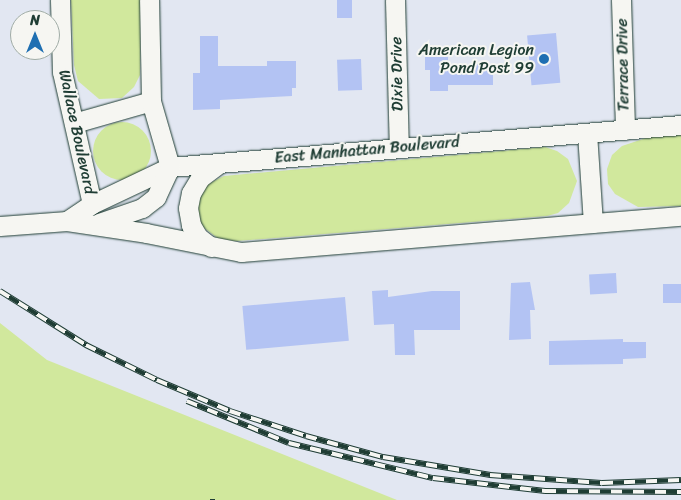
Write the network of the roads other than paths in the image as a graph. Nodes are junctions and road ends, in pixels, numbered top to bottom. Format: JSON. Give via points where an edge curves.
{"nodes":[{"id":1,"x":60,"y":0,"type":"edge"},
{"id":2,"x":149,"y":0,"type":"edge"},
{"id":3,"x":395,"y":0,"type":"edge"},
{"id":4,"x":621,"y":0,"type":"edge"},
{"id":5,"x":152,"y":101,"type":"junction"},
{"id":6,"x":74,"y":123,"type":"junction"},
{"id":7,"x":681,"y":125,"type":"edge"},
{"id":8,"x":625,"y":130,"type":"junction"},
{"id":9,"x":587,"y":133,"type":"junction"},
{"id":10,"x":399,"y":148,"type":"junction"},
{"id":11,"x":220,"y":163,"type":"junction"},
{"id":12,"x":170,"y":167,"type":"junction"},
{"id":13,"x":92,"y":204,"type":"junction"},
{"id":14,"x":681,"y":216,"type":"edge"},
{"id":15,"x":67,"y":221,"type":"junction"},
{"id":16,"x":593,"y":223,"type":"junction"},
{"id":17,"x":89,"y":225,"type":"junction"},
{"id":18,"x":0,"y":226,"type":"edge"},
{"id":19,"x":211,"y":247,"type":"junction"}],
"edges":[{"from":1,"to":6,"type":"street","name":"Wallace Boulevard","via":[[62,72]]},
{"from":2,"to":5,"type":"street"},
{"from":3,"to":10,"type":"street","name":"Dixie Drive"},
{"from":4,"to":8,"type":"street","name":"Terrace Drive"},
{"from":5,"to":6,"type":"street"},
{"from":5,"to":12,"type":"street"},
{"from":6,"to":13,"type":"street","name":"Wallace Boulevard"},
{"from":7,"to":8,"type":"street","name":"East Manhattan Boulevard"},
{"from":8,"to":9,"type":"street","name":"East Manhattan Boulevard"},
{"from":9,"to":10,"type":"street","name":"East Manhattan Boulevard"},
{"from":9,"to":16,"type":"street"},
{"from":10,"to":11,"type":"street","name":"East Manhattan Boulevard"},
{"from":11,"to":12,"type":"street","name":"East Manhattan Boulevard"},
{"from":11,"to":19,"type":"street","via":[[200,178],[191,193],[188,208],[198,237]]},
{"from":12,"to":13,"type":"street","name":"East Manhattan Boulevard"},
{"from":12,"to":17,"type":"street","via":[[156,197],[142,208]]},
{"from":13,"to":15,"type":"street","name":"East Manhattan Boulevard"},
{"from":14,"to":16,"type":"street","name":"East Manhattan Boulevard"},
{"from":15,"to":17,"type":"street","name":"East Manhattan Boulevard"},
{"from":15,"to":18,"type":"street","name":"East Manhattan Boulevard"},
{"from":16,"to":19,"type":"street","name":"East Manhattan Boulevard","via":[[241,252]]},
{"from":17,"to":19,"type":"street","name":"East Manhattan Boulevard"}]}
